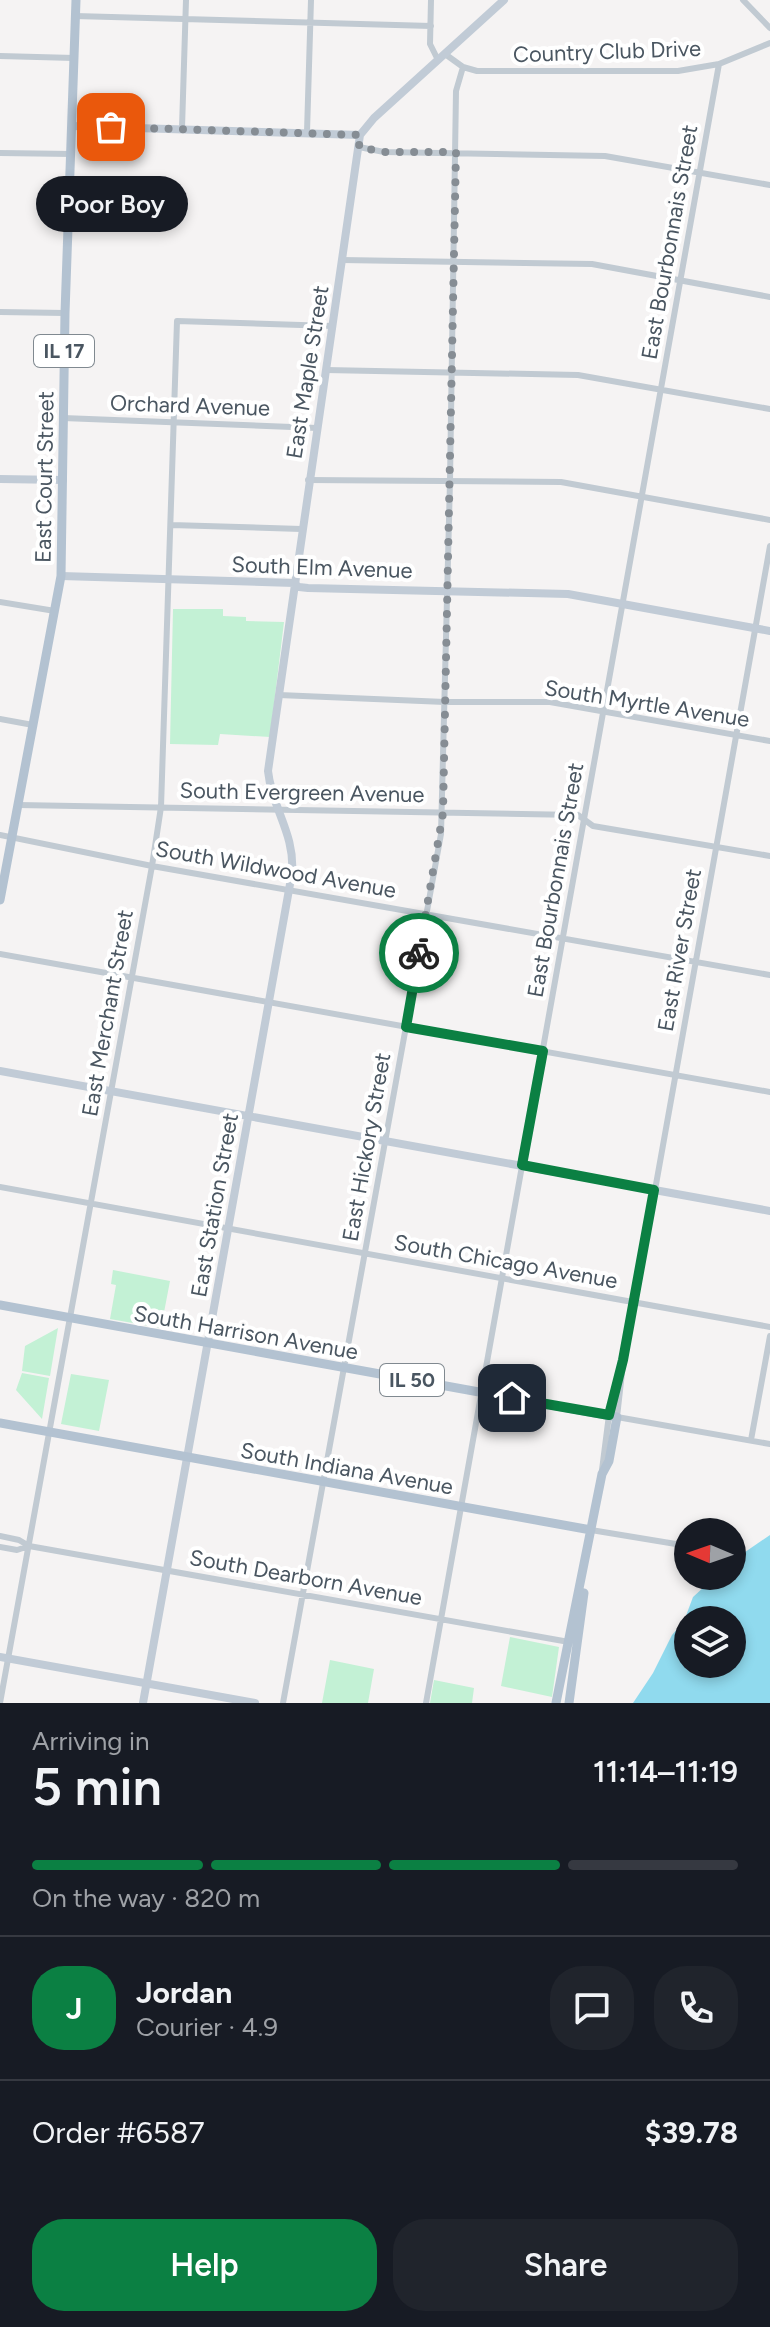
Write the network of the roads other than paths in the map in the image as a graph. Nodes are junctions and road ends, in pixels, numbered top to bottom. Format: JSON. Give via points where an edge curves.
{"nodes":[{"id":1,"x":76,"y":0,"type":"edge"},
{"id":2,"x":186,"y":0,"type":"edge"},
{"id":3,"x":311,"y":0,"type":"edge"},
{"id":4,"x":431,"y":0,"type":"edge"},
{"id":5,"x":504,"y":0,"type":"edge"},
{"id":6,"x":743,"y":0,"type":"edge"},
{"id":7,"x":75,"y":16,"type":"junction"},
{"id":8,"x":186,"y":19,"type":"junction"},
{"id":9,"x":310,"y":22,"type":"junction"},
{"id":10,"x":431,"y":26,"type":"junction"},
{"id":11,"x":770,"y":28,"type":"edge"},
{"id":12,"x":770,"y":43,"type":"edge"},
{"id":13,"x":0,"y":56,"type":"edge"},
{"id":14,"x":441,"y":57,"type":"junction"},
{"id":15,"x":74,"y":58,"type":"junction"},
{"id":16,"x":719,"y":64,"type":"junction"},
{"id":17,"x":463,"y":67,"type":"junction"},
{"id":18,"x":72,"y":126,"type":"junction"},
{"id":19,"x":182,"y":128,"type":"junction"},
{"id":20,"x":307,"y":132,"type":"junction"},
{"id":21,"x":360,"y":135,"type":"junction"},
{"id":22,"x":359,"y":147,"type":"junction"},
{"id":23,"x":456,"y":152,"type":"junction"},
{"id":24,"x":0,"y":153,"type":"edge"},
{"id":25,"x":72,"y":154,"type":"junction"},
{"id":26,"x":700,"y":173,"type":"junction"},
{"id":27,"x":770,"y":185,"type":"edge"},
{"id":28,"x":342,"y":260,"type":"junction"},
{"id":29,"x":452,"y":262,"type":"junction"},
{"id":30,"x":681,"y":279,"type":"junction"},
{"id":31,"x":770,"y":297,"type":"edge"},
{"id":32,"x":0,"y":312,"type":"edge"},
{"id":33,"x":65,"y":313,"type":"junction"},
{"id":34,"x":332,"y":326,"type":"junction"},
{"id":35,"x":326,"y":370,"type":"junction"},
{"id":36,"x":452,"y":371,"type":"junction"},
{"id":37,"x":661,"y":388,"type":"junction"},
{"id":38,"x":770,"y":409,"type":"edge"},
{"id":39,"x":63,"y":418,"type":"junction"},
{"id":40,"x":174,"y":422,"type":"junction"},
{"id":41,"x":317,"y":428,"type":"junction"},
{"id":42,"x":0,"y":479,"type":"edge"},
{"id":43,"x":63,"y":480,"type":"junction"},
{"id":44,"x":308,"y":480,"type":"junction"},
{"id":45,"x":450,"y":481,"type":"junction"},
{"id":46,"x":642,"y":496,"type":"junction"},
{"id":47,"x":770,"y":520,"type":"edge"},
{"id":48,"x":171,"y":525,"type":"junction"},
{"id":49,"x":301,"y":529,"type":"junction"},
{"id":50,"x":770,"y":546,"type":"edge"},
{"id":51,"x":61,"y":576,"type":"junction"},
{"id":52,"x":169,"y":579,"type":"junction"},
{"id":53,"x":294,"y":583,"type":"junction"},
{"id":54,"x":448,"y":590,"type":"junction"},
{"id":55,"x":0,"y":602,"type":"edge"},
{"id":56,"x":623,"y":603,"type":"junction"},
{"id":57,"x":55,"y":611,"type":"junction"},
{"id":58,"x":755,"y":628,"type":"junction"},
{"id":59,"x":770,"y":631,"type":"edge"},
{"id":60,"x":279,"y":695,"type":"junction"},
{"id":61,"x":445,"y":702,"type":"junction"},
{"id":62,"x":604,"y":711,"type":"junction"},
{"id":63,"x":0,"y":719,"type":"edge"},
{"id":64,"x":33,"y":725,"type":"junction"},
{"id":65,"x":736,"y":735,"type":"junction"},
{"id":66,"x":770,"y":741,"type":"edge"},
{"id":67,"x":18,"y":805,"type":"junction"},
{"id":68,"x":161,"y":807,"type":"junction"},
{"id":69,"x":277,"y":810,"type":"junction"},
{"id":70,"x":443,"y":813,"type":"junction"},
{"id":71,"x":585,"y":819,"type":"junction"},
{"id":72,"x":0,"y":835,"type":"edge"},
{"id":73,"x":12,"y":837,"type":"junction"},
{"id":74,"x":716,"y":847,"type":"junction"},
{"id":75,"x":770,"y":856,"type":"edge"},
{"id":76,"x":152,"y":866,"type":"junction"},
{"id":77,"x":289,"y":888,"type":"junction"},
{"id":78,"x":0,"y":900,"type":"edge"},
{"id":79,"x":426,"y":915,"type":"junction"},
{"id":80,"x":563,"y":938,"type":"junction"},
{"id":81,"x":0,"y":954,"type":"edge"},
{"id":82,"x":695,"y":962,"type":"junction"},
{"id":83,"x":770,"y":975,"type":"edge"},
{"id":84,"x":132,"y":977,"type":"junction"},
{"id":85,"x":269,"y":1002,"type":"junction"},
{"id":86,"x":406,"y":1027,"type":"junction"},
{"id":87,"x":543,"y":1051,"type":"junction"},
{"id":88,"x":0,"y":1071,"type":"edge"},
{"id":89,"x":675,"y":1075,"type":"junction"},
{"id":90,"x":111,"y":1091,"type":"junction"},
{"id":91,"x":770,"y":1092,"type":"edge"},
{"id":92,"x":248,"y":1116,"type":"junction"},
{"id":93,"x":385,"y":1141,"type":"junction"},
{"id":94,"x":522,"y":1165,"type":"junction"},
{"id":95,"x":0,"y":1187,"type":"edge"},
{"id":96,"x":654,"y":1190,"type":"junction"},
{"id":97,"x":91,"y":1204,"type":"junction"},
{"id":98,"x":770,"y":1211,"type":"edge"},
{"id":99,"x":228,"y":1229,"type":"junction"},
{"id":100,"x":365,"y":1253,"type":"junction"},
{"id":101,"x":502,"y":1278,"type":"junction"},
{"id":102,"x":635,"y":1302,"type":"junction"},
{"id":103,"x":0,"y":1305,"type":"edge"},
{"id":104,"x":70,"y":1318,"type":"junction"},
{"id":105,"x":770,"y":1327,"type":"edge"},
{"id":106,"x":770,"y":1336,"type":"edge"},
{"id":107,"x":208,"y":1343,"type":"junction"},
{"id":108,"x":344,"y":1367,"type":"junction"},
{"id":109,"x":482,"y":1392,"type":"junction"},
{"id":110,"x":613,"y":1416,"type":"junction"},
{"id":111,"x":0,"y":1423,"type":"edge"},
{"id":112,"x":49,"y":1432,"type":"junction"},
{"id":113,"x":751,"y":1440,"type":"junction"},
{"id":114,"x":770,"y":1444,"type":"edge"},
{"id":115,"x":187,"y":1457,"type":"junction"},
{"id":116,"x":324,"y":1482,"type":"junction"},
{"id":117,"x":461,"y":1507,"type":"junction"},
{"id":118,"x":591,"y":1530,"type":"junction"},
{"id":119,"x":0,"y":1536,"type":"edge"},
{"id":120,"x":674,"y":1544,"type":"edge"},
{"id":121,"x":29,"y":1546,"type":"junction"},
{"id":122,"x":0,"y":1547,"type":"edge"},
{"id":123,"x":166,"y":1571,"type":"junction"},
{"id":124,"x":303,"y":1595,"type":"junction"},
{"id":125,"x":441,"y":1620,"type":"junction"},
{"id":126,"x":573,"y":1643,"type":"junction"},
{"id":127,"x":4,"y":1658,"type":"edge"},
{"id":128,"x":146,"y":1683,"type":"junction"},
{"id":129,"x":0,"y":1703,"type":"edge"},
{"id":130,"x":143,"y":1703,"type":"edge"},
{"id":131,"x":255,"y":1703,"type":"edge"},
{"id":132,"x":283,"y":1703,"type":"edge"},
{"id":133,"x":426,"y":1703,"type":"edge"},
{"id":134,"x":556,"y":1703,"type":"edge"},
{"id":135,"x":569,"y":1703,"type":"edge"}],
"edges":[{"from":1,"to":7,"type":"main road","name":"East Court Street","number":"IL 17"},
{"from":2,"to":8,"type":"street"},
{"from":3,"to":9,"type":"street"},
{"from":4,"to":10,"type":"street"},
{"from":5,"to":14,"type":"main road"},
{"from":6,"to":11,"type":"street"},
{"from":7,"to":8,"type":"street"},
{"from":7,"to":15,"type":"main road","name":"East Court Street","number":"IL 17"},
{"from":8,"to":9,"type":"street"},
{"from":8,"to":19,"type":"street"},
{"from":9,"to":10,"type":"street"},
{"from":9,"to":20,"type":"street"},
{"from":10,"to":14,"type":"street","via":[[430,44]]},
{"from":12,"to":16,"type":"street","name":"Country Club Drive"},
{"from":13,"to":15,"type":"street"},
{"from":14,"to":17,"type":"street"},
{"from":14,"to":21,"type":"main road"},
{"from":15,"to":18,"type":"main road","name":"East Court Street","number":"IL 17"},
{"from":16,"to":17,"type":"street","name":"Country Club Drive","via":[[678,71]]},
{"from":16,"to":26,"type":"street","name":"East Bourbonnais Street"},
{"from":17,"to":23,"type":"street","name":"East Hickory Street","via":[[456,91]]},
{"from":18,"to":19,"type":"main road"},
{"from":18,"to":25,"type":"main road","name":"East Court Street","number":"IL 17"},
{"from":19,"to":20,"type":"main road"},
{"from":20,"to":21,"type":"main road"},
{"from":21,"to":22,"type":"main road","name":"East Maple Street"},
{"from":22,"to":23,"type":"street"},
{"from":22,"to":28,"type":"main road","name":"East Maple Street"},
{"from":23,"to":26,"type":"street","via":[[605,156]]},
{"from":23,"to":29,"type":"street","name":"East Hickory Street"},
{"from":24,"to":25,"type":"street"},
{"from":25,"to":33,"type":"main road","name":"East Court Street","number":"IL 17"},
{"from":26,"to":27,"type":"street"},
{"from":26,"to":30,"type":"street","name":"East Bourbonnais Street"},
{"from":28,"to":29,"type":"street"},
{"from":28,"to":34,"type":"main road","name":"East Maple Street"},
{"from":29,"to":30,"type":"street","via":[[592,264]]},
{"from":29,"to":36,"type":"street","name":"East Hickory Street"},
{"from":30,"to":31,"type":"street"},
{"from":30,"to":37,"type":"street","name":"East Bourbonnais Street"},
{"from":32,"to":33,"type":"street"},
{"from":33,"to":39,"type":"main road","name":"East Court Street","number":"IL 17"},
{"from":34,"to":35,"type":"main road","name":"East Maple Street"},
{"from":34,"to":40,"type":"street","name":"East Merchant Street","via":[[177,321]]},
{"from":35,"to":36,"type":"street"},
{"from":35,"to":41,"type":"main road","name":"East Maple Street"},
{"from":36,"to":37,"type":"street","via":[[578,375]]},
{"from":36,"to":45,"type":"street","name":"East Hickory Street"},
{"from":37,"to":38,"type":"street"},
{"from":37,"to":46,"type":"street","name":"East Bourbonnais Street"},
{"from":39,"to":40,"type":"street","name":"Orchard Avenue"},
{"from":39,"to":43,"type":"main road","name":"East Court Street","number":"IL 17"},
{"from":40,"to":41,"type":"street","name":"Orchard Avenue"},
{"from":40,"to":48,"type":"street","name":"East Merchant Street"},
{"from":41,"to":44,"type":"main road","name":"East Maple Street"},
{"from":42,"to":43,"type":"main road"},
{"from":43,"to":51,"type":"main road","name":"East Court Street","number":"IL 17"},
{"from":44,"to":45,"type":"street"},
{"from":44,"to":49,"type":"main road","name":"East Maple Street"},
{"from":45,"to":46,"type":"street","via":[[561,482]]},
{"from":45,"to":54,"type":"street","name":"East Hickory Street"},
{"from":46,"to":47,"type":"street"},
{"from":46,"to":56,"type":"street","name":"East Bourbonnais Street"},
{"from":48,"to":49,"type":"street"},
{"from":48,"to":52,"type":"street","name":"East Merchant Street"},
{"from":49,"to":53,"type":"main road","name":"East Maple Street"},
{"from":50,"to":58,"type":"street","name":"East River Street"},
{"from":51,"to":52,"type":"main road","name":"South Elm Avenue"},
{"from":51,"to":57,"type":"main road","name":"East Court Street","number":"IL 17"},
{"from":52,"to":53,"type":"main road","name":"South Elm Avenue"},
{"from":52,"to":68,"type":"street","name":"East Merchant Street"},
{"from":53,"to":54,"type":"main road","name":"South Elm Avenue","via":[[308,588]]},
{"from":53,"to":60,"type":"main road","name":"East Maple Street"},
{"from":54,"to":56,"type":"main road","name":"South Elm Avenue","via":[[568,594]]},
{"from":54,"to":61,"type":"street","name":"East Hickory Street"},
{"from":55,"to":57,"type":"street"},
{"from":56,"to":58,"type":"main road","name":"South Elm Avenue"},
{"from":56,"to":62,"type":"street","name":"East Bourbonnais Street"},
{"from":57,"to":64,"type":"main road","name":"East Court Street","number":"IL 17"},
{"from":58,"to":59,"type":"main road","name":"South Elm Avenue"},
{"from":58,"to":65,"type":"street","name":"East River Street"},
{"from":60,"to":61,"type":"street","name":"South Myrtle Avenue"},
{"from":60,"to":69,"type":"main road","name":"East Maple Street","via":[[268,771]]},
{"from":61,"to":62,"type":"street","name":"South Myrtle Avenue","via":[[550,702]]},
{"from":61,"to":70,"type":"street","name":"East Hickory Street"},
{"from":62,"to":65,"type":"street","name":"South Myrtle Avenue"},
{"from":62,"to":71,"type":"street","name":"East Bourbonnais Street"},
{"from":63,"to":64,"type":"street"},
{"from":64,"to":67,"type":"main road","name":"East Court Street","number":"IL 17"},
{"from":65,"to":66,"type":"street","name":"South Myrtle Avenue"},
{"from":65,"to":74,"type":"street","name":"East River Street"},
{"from":67,"to":68,"type":"street","name":"South Evergreen Avenue"},
{"from":67,"to":73,"type":"main road","name":"East Court Street","number":"IL 17"},
{"from":68,"to":69,"type":"street","name":"South Evergreen Avenue"},
{"from":68,"to":76,"type":"street","name":"East Merchant Street"},
{"from":69,"to":70,"type":"street","name":"South Evergreen Avenue"},
{"from":69,"to":77,"type":"main road","name":"East Station Street","via":[[292,848]]},
{"from":70,"to":71,"type":"street","name":"South Evergreen Avenue"},
{"from":70,"to":79,"type":"street","name":"East Hickory Street"},
{"from":71,"to":74,"type":"street","name":"South Evergreen Avenue","via":[[593,826]]},
{"from":71,"to":80,"type":"street","name":"East Bourbonnais Street"},
{"from":72,"to":73,"type":"street","name":"South Wildwood Avenue"},
{"from":73,"to":76,"type":"street","name":"South Wildwood Avenue"},
{"from":73,"to":78,"type":"main road","name":"East Court Street","number":"IL 17"},
{"from":74,"to":75,"type":"street","name":"South Evergreen Avenue"},
{"from":74,"to":82,"type":"street","name":"East River Street"},
{"from":76,"to":77,"type":"street","name":"South Wildwood Avenue"},
{"from":76,"to":84,"type":"street","name":"East Merchant Street"},
{"from":77,"to":79,"type":"street","name":"South Wildwood Avenue"},
{"from":77,"to":85,"type":"main road","name":"East Station Street"},
{"from":79,"to":80,"type":"street","name":"South Wildwood Avenue"},
{"from":79,"to":86,"type":"street","name":"East Hickory Street"},
{"from":80,"to":82,"type":"street","name":"South Wildwood Avenue"},
{"from":80,"to":87,"type":"street","name":"East Bourbonnais Street"},
{"from":81,"to":84,"type":"street"},
{"from":82,"to":83,"type":"street","name":"South Wildwood Avenue"},
{"from":82,"to":89,"type":"street","name":"East River Street"},
{"from":84,"to":85,"type":"street"},
{"from":84,"to":90,"type":"street","name":"East Merchant Street"},
{"from":85,"to":86,"type":"street"},
{"from":85,"to":92,"type":"main road","name":"East Station Street"},
{"from":86,"to":87,"type":"street"},
{"from":86,"to":93,"type":"street","name":"East Hickory Street"},
{"from":87,"to":89,"type":"street"},
{"from":87,"to":94,"type":"street","name":"East Bourbonnais Street"},
{"from":88,"to":90,"type":"main road"},
{"from":89,"to":91,"type":"street"},
{"from":89,"to":96,"type":"street","name":"East River Street"},
{"from":90,"to":92,"type":"main road"},
{"from":90,"to":97,"type":"street","name":"East Merchant Street"},
{"from":92,"to":93,"type":"main road"},
{"from":92,"to":99,"type":"main road","name":"East Station Street"},
{"from":93,"to":94,"type":"main road"},
{"from":93,"to":100,"type":"street","name":"East Hickory Street"},
{"from":94,"to":96,"type":"main road"},
{"from":94,"to":101,"type":"street","name":"East Bourbonnais Street"},
{"from":95,"to":97,"type":"street","name":"South Chicago Avenue"},
{"from":96,"to":98,"type":"main road"},
{"from":96,"to":102,"type":"street","name":"East River Street"},
{"from":97,"to":99,"type":"street","name":"South Chicago Avenue"},
{"from":97,"to":104,"type":"street","name":"East Merchant Street"},
{"from":99,"to":100,"type":"street","name":"South Chicago Avenue"},
{"from":99,"to":107,"type":"main road","name":"East Station Street"},
{"from":100,"to":101,"type":"street","name":"South Chicago Avenue"},
{"from":100,"to":108,"type":"street","name":"East Hickory Street"},
{"from":101,"to":102,"type":"street","name":"South Chicago Avenue"},
{"from":101,"to":109,"type":"street","name":"East Bourbonnais Street"},
{"from":102,"to":105,"type":"street","name":"South Chicago Avenue"},
{"from":102,"to":110,"type":"street","name":"East River Street"},
{"from":103,"to":104,"type":"main road","name":"South Harrison Avenue","number":"IL 50"},
{"from":104,"to":107,"type":"main road","name":"South Harrison Avenue","number":"IL 50"},
{"from":104,"to":112,"type":"street","name":"East Merchant Street"},
{"from":106,"to":113,"type":"street"},
{"from":107,"to":108,"type":"main road","name":"South Harrison Avenue","number":"IL 50"},
{"from":107,"to":115,"type":"main road","name":"East Station Street"},
{"from":108,"to":109,"type":"main road","name":"South Harrison Avenue","number":"IL 50"},
{"from":108,"to":116,"type":"street","name":"East Hickory Street"},
{"from":109,"to":110,"type":"main road","name":"South Harrison Avenue","number":"IL 50"},
{"from":109,"to":117,"type":"street","name":"East Bourbonnais Street"},
{"from":110,"to":113,"type":"street","name":"South Harrison Avenue"},
{"from":110,"to":118,"type":"main road","name":"East River Street","via":[[609,1461]]},
{"from":111,"to":112,"type":"main road","name":"South Indiana Avenue"},
{"from":112,"to":115,"type":"main road","name":"South Indiana Avenue"},
{"from":112,"to":121,"type":"street","name":"East Merchant Street"},
{"from":113,"to":114,"type":"street","name":"South Harrison Avenue"},
{"from":115,"to":116,"type":"main road","name":"South Indiana Avenue"},
{"from":115,"to":123,"type":"main road","name":"East Station Street"},
{"from":116,"to":117,"type":"main road","name":"South Indiana Avenue"},
{"from":116,"to":124,"type":"street","name":"East Hickory Street"},
{"from":117,"to":118,"type":"main road","name":"South Indiana Avenue"},
{"from":117,"to":125,"type":"street","name":"East Bourbonnais Street"},
{"from":118,"to":120,"type":"street","name":"South Indiana Avenue"},
{"from":118,"to":126,"type":"main road","name":"East River Street"},
{"from":119,"to":121,"type":"street"},
{"from":121,"to":122,"type":"street"},
{"from":121,"to":123,"type":"street","name":"South Dearborn Avenue"},
{"from":121,"to":127,"type":"street","name":"East Merchant Street"},
{"from":123,"to":124,"type":"street","name":"South Dearborn Avenue"},
{"from":123,"to":128,"type":"main road","name":"East Station Street"},
{"from":124,"to":125,"type":"street","name":"South Dearborn Avenue"},
{"from":124,"to":132,"type":"street","name":"East Hickory Street"},
{"from":125,"to":126,"type":"street","name":"South Dearborn Avenue"},
{"from":125,"to":133,"type":"street","name":"East Bourbonnais Street"},
{"from":126,"to":134,"type":"main road","name":"East River Street"},
{"from":126,"to":135,"type":"main road","name":"East River Street"},
{"from":127,"to":128,"type":"main road"},
{"from":127,"to":129,"type":"street","name":"East Merchant Street"},
{"from":128,"to":130,"type":"main road","name":"East Station Street"},
{"from":128,"to":131,"type":"main road"}]}
